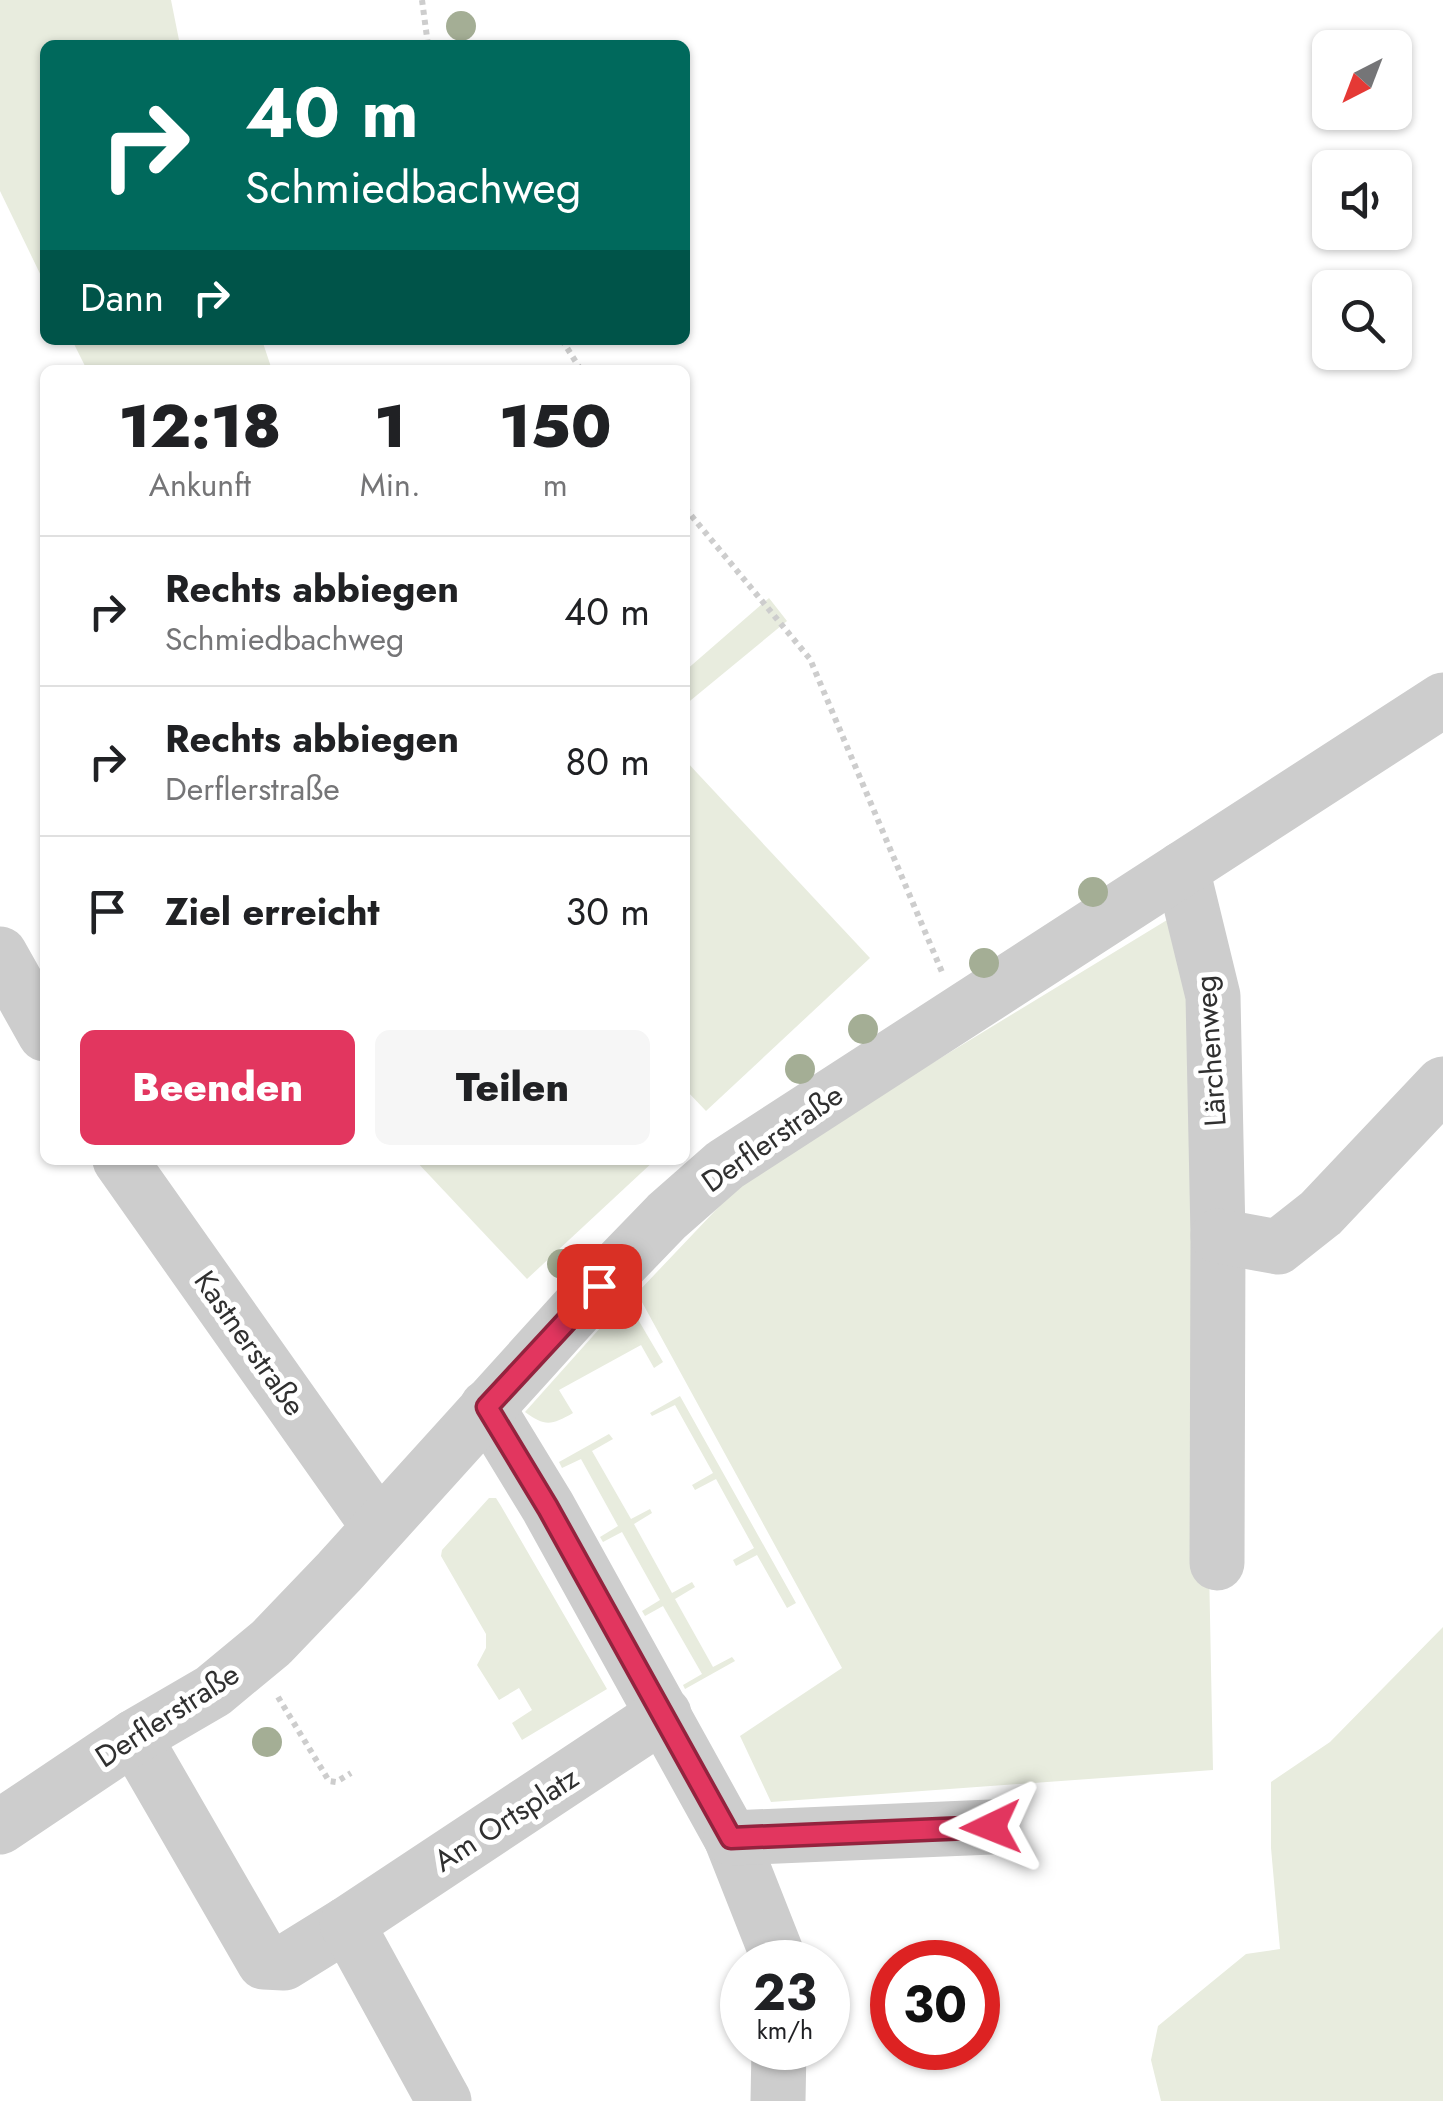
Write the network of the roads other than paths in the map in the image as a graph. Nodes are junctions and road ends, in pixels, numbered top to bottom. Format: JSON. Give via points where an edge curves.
{"nodes":[{"id":1,"x":1443,"y":700,"type":"edge"},
{"id":2,"x":1182,"y":869,"type":"junction"},
{"id":3,"x":0,"y":954,"type":"edge"},
{"id":4,"x":40,"y":1025,"type":"edge"},
{"id":5,"x":1443,"y":1084,"type":"edge"},
{"id":6,"x":124,"y":1165,"type":"edge"},
{"id":7,"x":1218,"y":1236,"type":"junction"},
{"id":8,"x":487,"y":1407,"type":"junction"},
{"id":9,"x":379,"y":1527,"type":"junction"},
{"id":10,"x":1217,"y":1562,"type":"dead end"},
{"id":11,"x":664,"y":1714,"type":"junction"},
{"id":12,"x":134,"y":1737,"type":"junction"},
{"id":13,"x":0,"y":1826,"type":"edge"},
{"id":14,"x":991,"y":1827,"type":"dead end"},
{"id":15,"x":731,"y":1838,"type":"junction"},
{"id":16,"x":347,"y":1924,"type":"junction"},
{"id":17,"x":771,"y":1940,"type":"edge"},
{"id":18,"x":779,"y":2070,"type":"edge"},
{"id":19,"x":444,"y":2101,"type":"edge"},
{"id":20,"x":778,"y":2101,"type":"edge"}],
"edges":[{"from":1,"to":2,"type":"street","name":"Derflerstraße"},
{"from":2,"to":7,"type":"street","name":"Lärchenweg","via":[[1213,996]]},
{"from":2,"to":8,"type":"street","name":"Derflerstraße","via":[[759,1141],[697,1188]]},
{"from":3,"to":4,"type":"street"},
{"from":5,"to":7,"type":"street","via":[[1321,1213],[1278,1248]]},
{"from":6,"to":9,"type":"street","name":"Kastnerstraße"},
{"from":7,"to":10,"type":"street","name":"Lärchenweg"},
{"from":8,"to":9,"type":"street","name":"Derflerstraße"},
{"from":8,"to":11,"type":"street"},
{"from":9,"to":12,"type":"street","name":"Derflerstraße","via":[[261,1651],[213,1691]]},
{"from":11,"to":15,"type":"street"},
{"from":11,"to":16,"type":"street","name":"Am Ortsplatz"},
{"from":12,"to":13,"type":"street","name":"Derflerstraße"},
{"from":12,"to":16,"type":"street","name":"Am Ortsplatz","via":[[264,1962],[284,1964]]},
{"from":14,"to":15,"type":"street"},
{"from":15,"to":17,"type":"street"},
{"from":16,"to":19,"type":"street"},
{"from":18,"to":20,"type":"street"}]}
